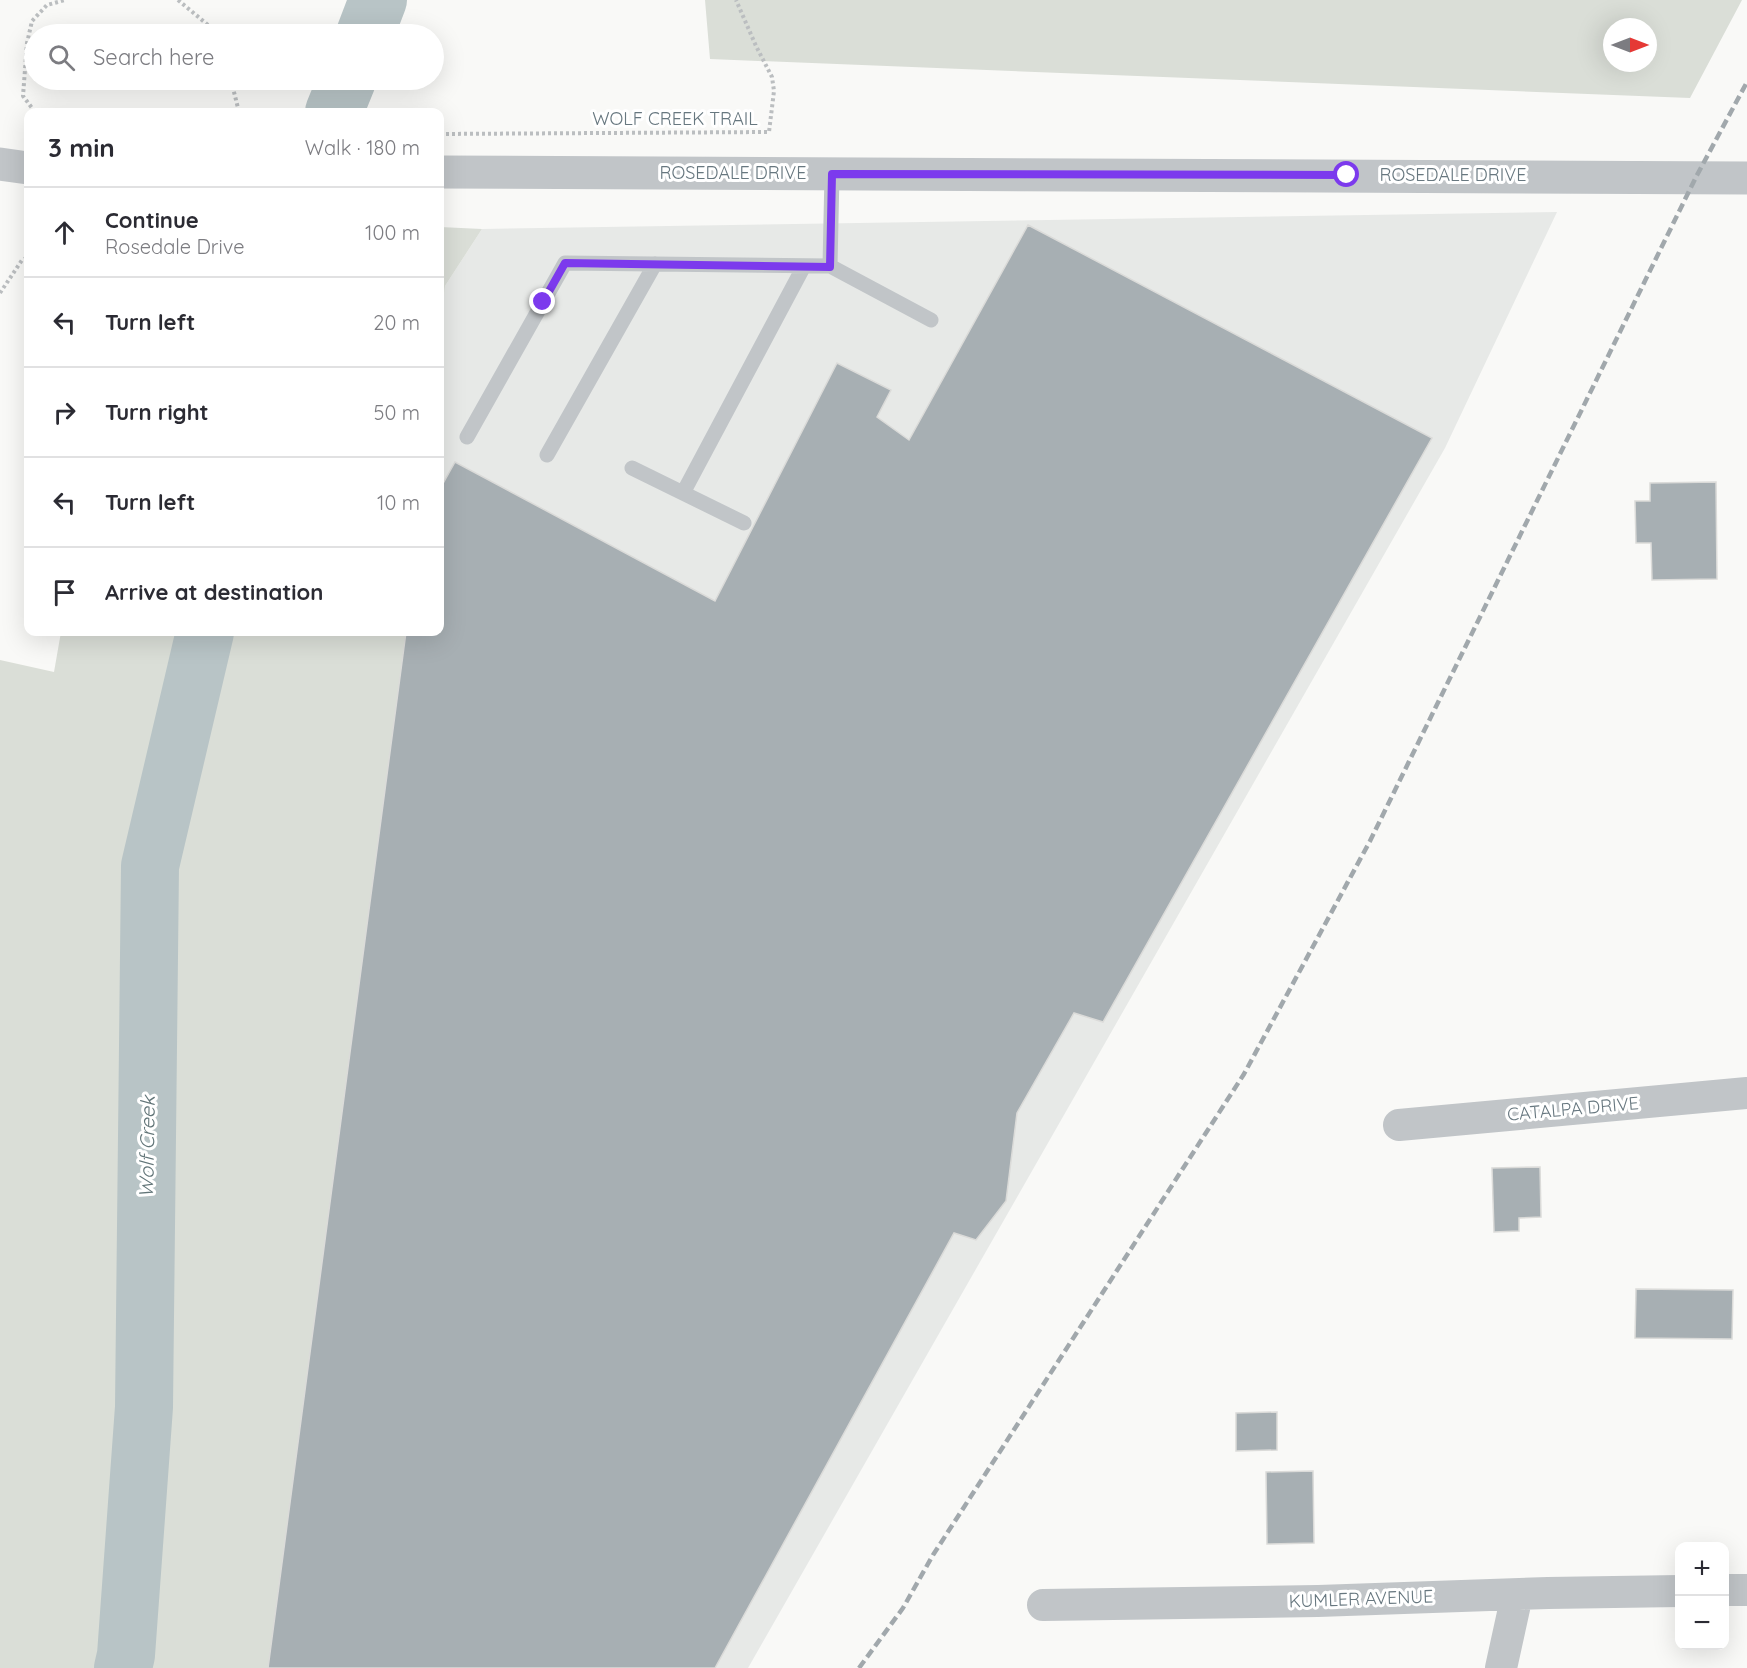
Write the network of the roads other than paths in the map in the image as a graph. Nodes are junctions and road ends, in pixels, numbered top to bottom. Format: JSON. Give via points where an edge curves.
{"nodes":[{"id":1,"x":0,"y":164,"type":"edge"},
{"id":2,"x":24,"y":167,"type":"edge"},
{"id":3,"x":444,"y":172,"type":"edge"},
{"id":4,"x":832,"y":174,"type":"junction"},
{"id":5,"x":1747,"y":178,"type":"edge"},
{"id":6,"x":656,"y":264,"type":"junction"},
{"id":7,"x":804,"y":266,"type":"junction"},
{"id":8,"x":830,"y":267,"type":"junction"},
{"id":9,"x":931,"y":320,"type":"dead end"},
{"id":10,"x":467,"y":437,"type":"dead end"},
{"id":11,"x":547,"y":455,"type":"dead end"},
{"id":12,"x":632,"y":468,"type":"dead end"},
{"id":13,"x":683,"y":493,"type":"junction"},
{"id":14,"x":744,"y":523,"type":"dead end"},
{"id":15,"x":1747,"y":1092,"type":"edge"},
{"id":16,"x":1399,"y":1125,"type":"dead end"},
{"id":17,"x":1729,"y":1590,"type":"edge"},
{"id":18,"x":1747,"y":1590,"type":"edge"},
{"id":19,"x":1675,"y":1591,"type":"edge"},
{"id":20,"x":1518,"y":1594,"type":"junction"},
{"id":21,"x":1043,"y":1605,"type":"dead end"},
{"id":22,"x":1501,"y":1668,"type":"edge"}],
"edges":[{"from":1,"to":2,"type":"street"},
{"from":3,"to":4,"type":"street","name":"ROSEDALE DRIVE"},
{"from":4,"to":5,"type":"street","name":"ROSEDALE DRIVE"},
{"from":4,"to":8,"type":"lane"},
{"from":6,"to":7,"type":"lane"},
{"from":6,"to":10,"type":"lane","via":[[565,263]]},
{"from":6,"to":11,"type":"lane"},
{"from":7,"to":8,"type":"lane"},
{"from":7,"to":13,"type":"lane"},
{"from":8,"to":9,"type":"lane"},
{"from":12,"to":13,"type":"lane"},
{"from":13,"to":14,"type":"lane"},
{"from":15,"to":16,"type":"street","name":"CATALPA DRIVE"},
{"from":17,"to":18,"type":"street"},
{"from":19,"to":20,"type":"street","name":"KUMLER AVENUE"},
{"from":20,"to":21,"type":"street","name":"KUMLER AVENUE"},
{"from":20,"to":22,"type":"street"}]}
